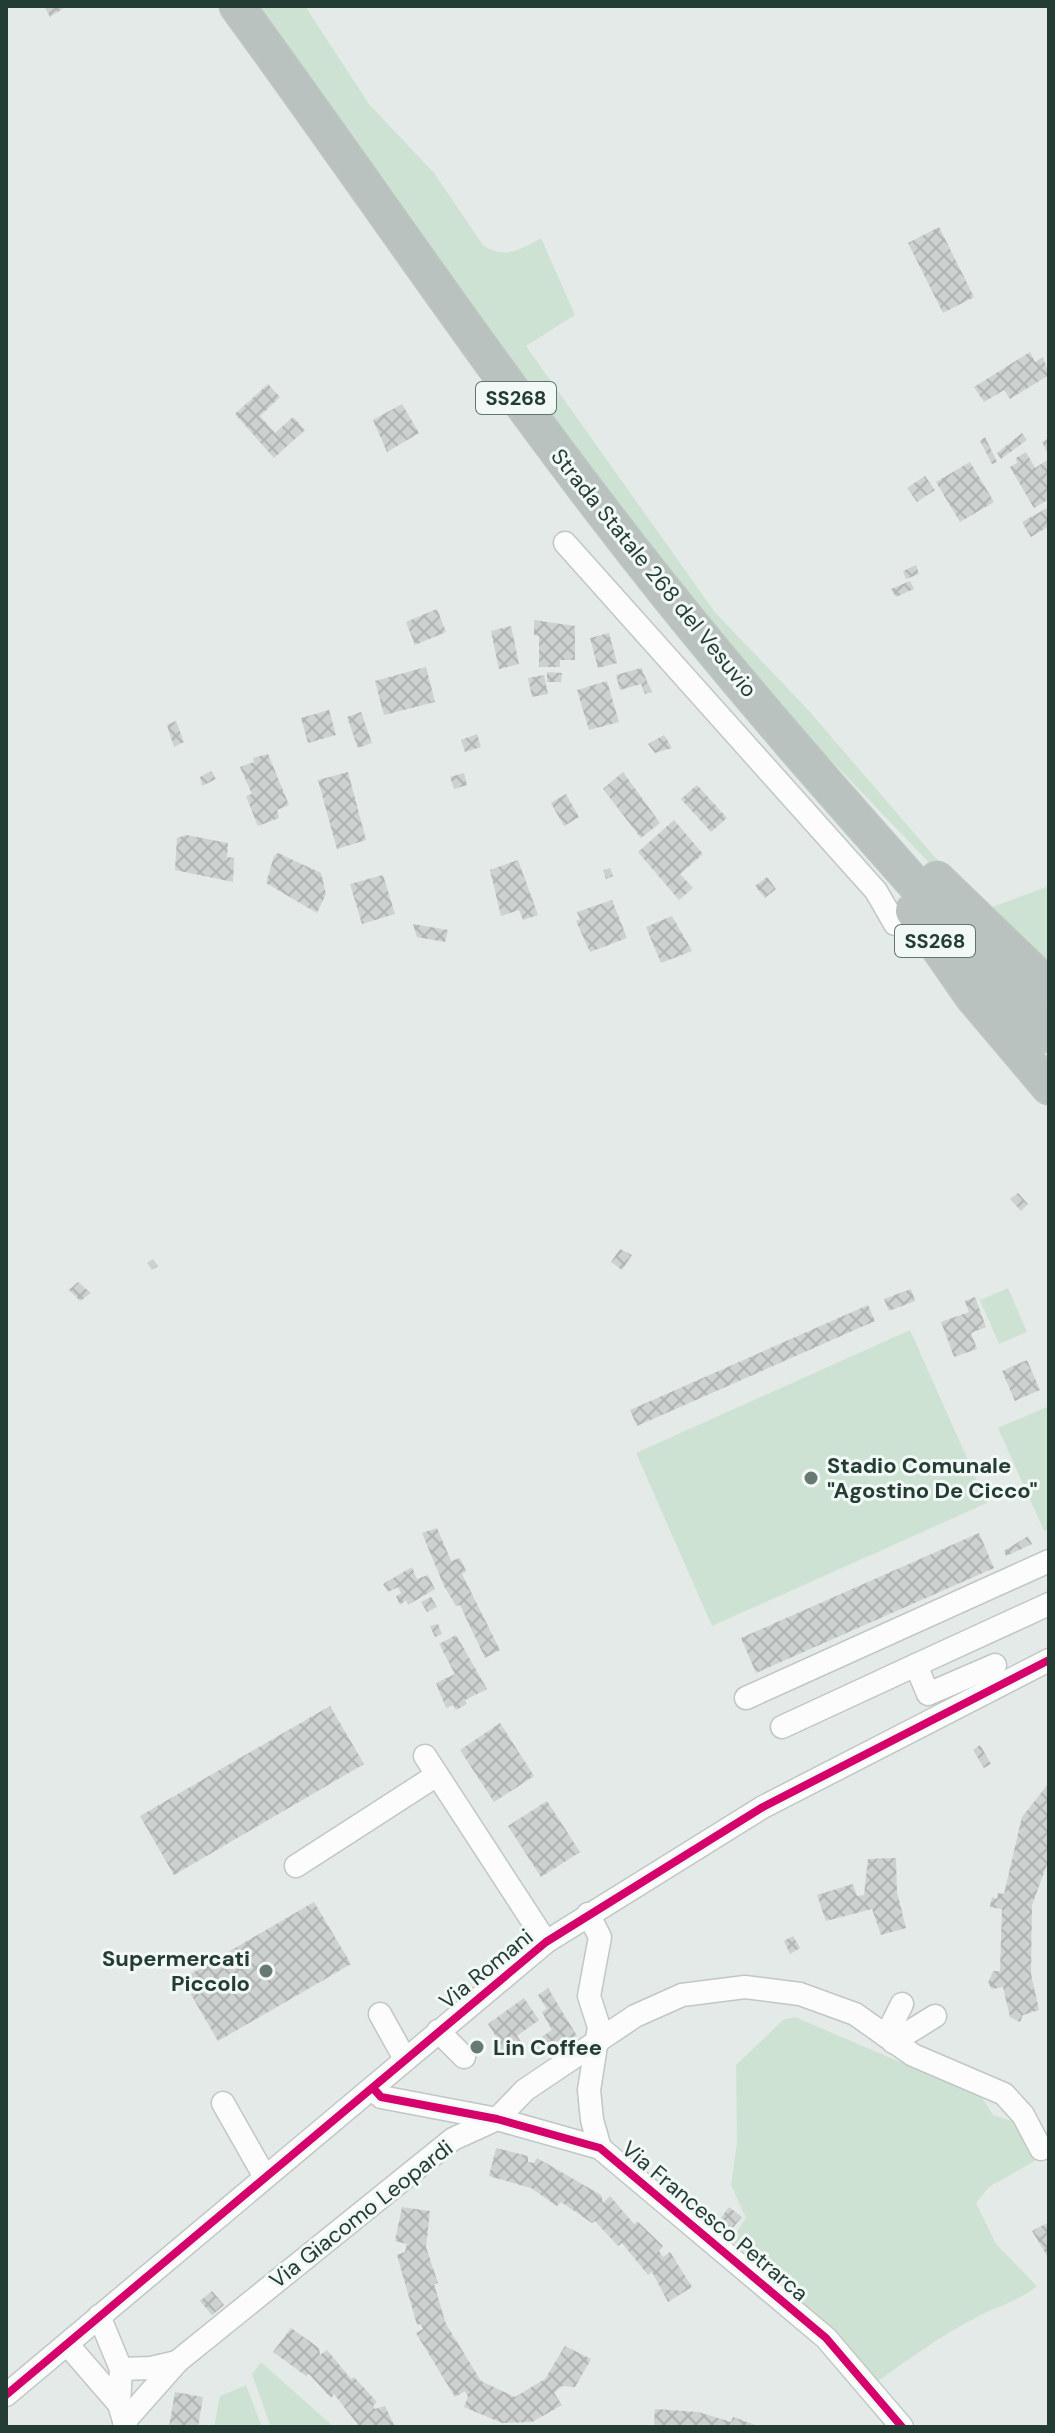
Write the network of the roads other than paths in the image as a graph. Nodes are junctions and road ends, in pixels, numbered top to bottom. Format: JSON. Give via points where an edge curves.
{"nodes":[{"id":1,"x":237,"y":6,"type":"edge"},
{"id":2,"x":565,"y":543,"type":"dead end"},
{"id":3,"x":825,"y":779,"type":"junction"},
{"id":4,"x":895,"y":924,"type":"dead end"},
{"id":5,"x":1049,"y":987,"type":"edge"},
{"id":6,"x":1049,"y":1035,"type":"edge"},
{"id":7,"x":1049,"y":1087,"type":"edge"},
{"id":8,"x":1049,"y":1561,"type":"edge"},
{"id":9,"x":1049,"y":1604,"type":"edge"},
{"id":10,"x":1049,"y":1660,"type":"edge"},
{"id":11,"x":916,"y":1665,"type":"junction"},
{"id":12,"x":995,"y":1665,"type":"dead end"},
{"id":13,"x":746,"y":1698,"type":"dead end"},
{"id":14,"x":782,"y":1727,"type":"dead end"},
{"id":15,"x":296,"y":1866,"type":"dead end"},
{"id":16,"x":588,"y":1914,"type":"junction"},
{"id":17,"x":546,"y":1942,"type":"junction"},
{"id":18,"x":902,"y":2004,"type":"dead end"},
{"id":19,"x":380,"y":2014,"type":"dead end"},
{"id":20,"x":935,"y":2016,"type":"dead end"},
{"id":21,"x":438,"y":2031,"type":"junction"},
{"id":22,"x":890,"y":2039,"type":"junction"},
{"id":23,"x":596,"y":2043,"type":"junction"},
{"id":24,"x":464,"y":2057,"type":"dead end"},
{"id":25,"x":405,"y":2059,"type":"junction"},
{"id":26,"x":373,"y":2088,"type":"junction"},
{"id":27,"x":223,"y":2103,"type":"dead end"},
{"id":28,"x":497,"y":2119,"type":"junction"},
{"id":29,"x":600,"y":2148,"type":"junction"},
{"id":30,"x":1041,"y":2149,"type":"dead end"},
{"id":31,"x":265,"y":2177,"type":"junction"},
{"id":32,"x":99,"y":2316,"type":"junction"},
{"id":33,"x":67,"y":2344,"type":"junction"},
{"id":34,"x":178,"y":2361,"type":"junction"},
{"id":35,"x":121,"y":2369,"type":"junction"},
{"id":36,"x":6,"y":2395,"type":"edge"},
{"id":37,"x":123,"y":2418,"type":"edge"},
{"id":38,"x":902,"y":2427,"type":"edge"}],
"edges":[{"from":1,"to":3,"type":"highway","name":"Strada Statale 268 del Vesuvio","number":"SS268","via":[[552,446],[680,611]]},
{"from":2,"to":4,"type":"street","via":[[876,891]]},
{"from":3,"to":5,"type":"highway","number":"SS268","via":[[898,839]]},
{"from":3,"to":6,"type":"highway","name":"Strada Statale 268 del Vesuvio","number":"SS268"},
{"from":3,"to":7,"type":"highway","number":"SS268","via":[[873,860],[972,996]]},
{"from":8,"to":13,"type":"street"},
{"from":9,"to":11,"type":"street"},
{"from":10,"to":16,"type":"street","name":"Via Romani","via":[[763,1807]]},
{"from":11,"to":12,"type":"street","via":[[928,1694]]},
{"from":11,"to":14,"type":"street"},
{"from":15,"to":17,"type":"street","via":[[431,1766]]},
{"from":16,"to":17,"type":"street","name":"Via Romani"},
{"from":16,"to":23,"type":"street","via":[[600,1937],[589,1981],[599,2027]]},
{"from":17,"to":21,"type":"street","name":"Via Romani"},
{"from":18,"to":22,"type":"street"},
{"from":19,"to":25,"type":"street"},
{"from":20,"to":22,"type":"street"},
{"from":21,"to":24,"type":"street"},
{"from":21,"to":25,"type":"street","name":"Via Romani"},
{"from":22,"to":23,"type":"street","name":"Via Giacomo Leopardi","via":[[855,2014],[800,1994],[745,1987],[682,1995],[635,2016]]},
{"from":22,"to":30,"type":"street","name":"Via Giacomo Leopardi","via":[[913,2055],[1004,2094],[1023,2115]]},
{"from":23,"to":28,"type":"street","name":"Via Giacomo Leopardi","via":[[525,2090]]},
{"from":23,"to":29,"type":"street","name":"Via Francesco Petrarca","via":[[589,2106]]},
{"from":25,"to":26,"type":"street","name":"Via Romani"},
{"from":26,"to":28,"type":"street","name":"Via Francesco Petrarca","via":[[381,2097]]},
{"from":26,"to":31,"type":"street","name":"Via Romani"},
{"from":27,"to":31,"type":"street"},
{"from":28,"to":29,"type":"street","name":"Via Francesco Petrarca"},
{"from":28,"to":34,"type":"street","name":"Via Giacomo Leopardi","via":[[453,2139]]},
{"from":29,"to":38,"type":"street","name":"Via Francesco Petrarca","via":[[826,2338]]},
{"from":31,"to":32,"type":"street","name":"Via Romani"},
{"from":32,"to":33,"type":"street","name":"Via Romani"},
{"from":32,"to":35,"type":"street"},
{"from":33,"to":36,"type":"street","name":"Via Romani"},
{"from":33,"to":37,"type":"street"},
{"from":34,"to":35,"type":"street"},
{"from":34,"to":37,"type":"street","name":"Via Giacomo Leopardi"},
{"from":35,"to":37,"type":"street"}]}
